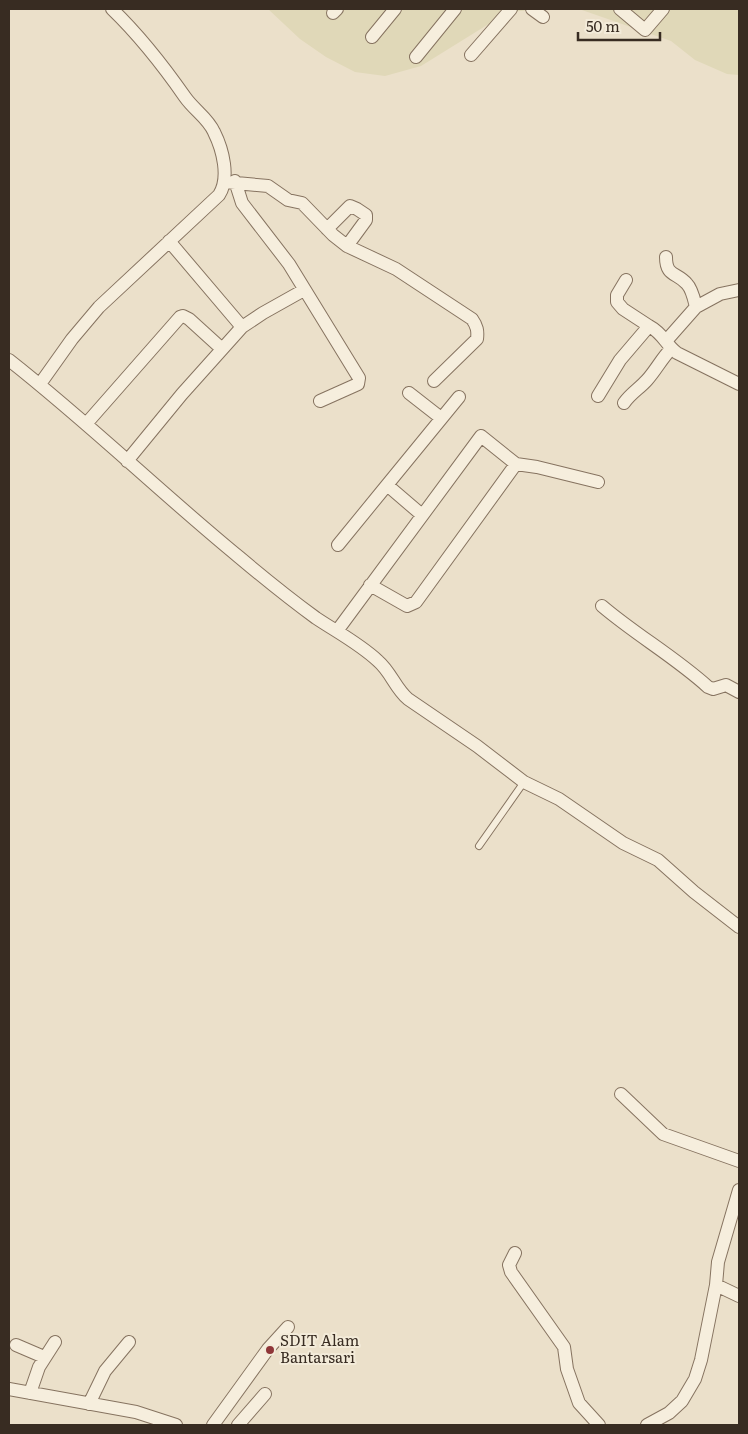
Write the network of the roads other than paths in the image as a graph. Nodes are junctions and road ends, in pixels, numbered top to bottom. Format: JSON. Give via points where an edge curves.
{"nodes":[{"id":1,"x":112,"y":9,"type":"edge"},
{"id":2,"x":395,"y":9,"type":"edge"},
{"id":3,"x":455,"y":9,"type":"edge"},
{"id":4,"x":511,"y":9,"type":"edge"},
{"id":5,"x":532,"y":9,"type":"edge"},
{"id":6,"x":620,"y":9,"type":"edge"},
{"id":7,"x":663,"y":9,"type":"edge"},
{"id":8,"x":543,"y":17,"type":"dead end"},
{"id":9,"x":372,"y":36,"type":"dead end"},
{"id":10,"x":471,"y":54,"type":"dead end"},
{"id":11,"x":416,"y":56,"type":"dead end"},
{"id":12,"x":230,"y":182,"type":"junction"},
{"id":13,"x":327,"y":229,"type":"junction"},
{"id":14,"x":169,"y":241,"type":"junction"},
{"id":15,"x":347,"y":246,"type":"junction"},
{"id":16,"x":666,"y":256,"type":"dead end"},
{"id":17,"x":626,"y":280,"type":"dead end"},
{"id":18,"x":304,"y":290,"type":"junction"},
{"id":19,"x":739,"y":290,"type":"edge"},
{"id":20,"x":696,"y":306,"type":"junction"},
{"id":21,"x":649,"y":326,"type":"junction"},
{"id":22,"x":242,"y":327,"type":"junction"},
{"id":23,"x":669,"y":345,"type":"junction"},
{"id":24,"x":222,"y":349,"type":"junction"},
{"id":25,"x":9,"y":360,"type":"edge"},
{"id":26,"x":434,"y":381,"type":"dead end"},
{"id":27,"x":40,"y":384,"type":"junction"},
{"id":28,"x":739,"y":384,"type":"edge"},
{"id":29,"x":409,"y":392,"type":"dead end"},
{"id":30,"x":598,"y":396,"type":"dead end"},
{"id":31,"x":459,"y":397,"type":"dead end"},
{"id":32,"x":320,"y":401,"type":"dead end"},
{"id":33,"x":624,"y":403,"type":"dead end"},
{"id":34,"x":441,"y":418,"type":"junction"},
{"id":35,"x":86,"y":424,"type":"junction"},
{"id":36,"x":127,"y":461,"type":"junction"},
{"id":37,"x":516,"y":464,"type":"junction"},
{"id":38,"x":598,"y":482,"type":"dead end"},
{"id":39,"x":387,"y":485,"type":"junction"},
{"id":40,"x":422,"y":515,"type":"junction"},
{"id":41,"x":338,"y":545,"type":"dead end"},
{"id":42,"x":370,"y":585,"type":"junction"},
{"id":43,"x":602,"y":606,"type":"dead end"},
{"id":44,"x":337,"y":631,"type":"junction"},
{"id":45,"x":739,"y":692,"type":"edge"},
{"id":46,"x":524,"y":782,"type":"junction"},
{"id":47,"x":479,"y":846,"type":"dead end"},
{"id":48,"x":739,"y":927,"type":"edge"},
{"id":49,"x":621,"y":1094,"type":"dead end"},
{"id":50,"x":739,"y":1162,"type":"edge"},
{"id":51,"x":739,"y":1190,"type":"edge"},
{"id":52,"x":515,"y":1253,"type":"dead end"},
{"id":53,"x":716,"y":1285,"type":"junction"},
{"id":54,"x":739,"y":1296,"type":"edge"},
{"id":55,"x":288,"y":1327,"type":"dead end"},
{"id":56,"x":55,"y":1342,"type":"dead end"},
{"id":57,"x":129,"y":1342,"type":"dead end"},
{"id":58,"x":16,"y":1345,"type":"dead end"},
{"id":59,"x":44,"y":1357,"type":"junction"},
{"id":60,"x":9,"y":1389,"type":"edge"},
{"id":61,"x":30,"y":1392,"type":"junction"},
{"id":62,"x":265,"y":1394,"type":"dead end"},
{"id":63,"x":89,"y":1404,"type":"junction"},
{"id":64,"x":176,"y":1425,"type":"edge"},
{"id":65,"x":213,"y":1425,"type":"edge"},
{"id":66,"x":238,"y":1425,"type":"edge"},
{"id":67,"x":599,"y":1425,"type":"edge"},
{"id":68,"x":647,"y":1425,"type":"edge"}],
"edges":[{"from":1,"to":12,"type":"street","via":[[160,60],[185,97],[211,125]]},
{"from":2,"to":9,"type":"street"},
{"from":3,"to":11,"type":"street"},
{"from":4,"to":10,"type":"street"},
{"from":5,"to":8,"type":"street"},
{"from":6,"to":7,"type":"street","via":[[645,30]]},
{"from":12,"to":13,"type":"street","via":[[274,188],[288,200],[305,206]]},
{"from":12,"to":14,"type":"street"},
{"from":12,"to":18,"type":"street","via":[[242,204],[275,244]]},
{"from":13,"to":15,"type":"street"},
{"from":13,"to":15,"type":"street","via":[[350,206],[366,215],[366,220]]},
{"from":14,"to":22,"type":"street"},
{"from":14,"to":27,"type":"street","via":[[87,320]]},
{"from":15,"to":26,"type":"street","via":[[385,263],[472,319],[477,339]]},
{"from":16,"to":20,"type":"street","via":[[667,268],[686,282]]},
{"from":17,"to":21,"type":"street","via":[[617,295],[617,302]]},
{"from":18,"to":22,"type":"street"},
{"from":18,"to":32,"type":"street","via":[[359,378],[358,384]]},
{"from":19,"to":20,"type":"street","via":[[720,294]]},
{"from":20,"to":23,"type":"street"},
{"from":21,"to":23,"type":"street"},
{"from":21,"to":30,"type":"street","via":[[620,360]]},
{"from":22,"to":24,"type":"street"},
{"from":23,"to":28,"type":"street","via":[[683,356]]},
{"from":23,"to":33,"type":"street","via":[[647,380]]},
{"from":24,"to":35,"type":"street","via":[[189,319],[180,317]]},
{"from":24,"to":36,"type":"street"},
{"from":25,"to":27,"type":"street"},
{"from":27,"to":35,"type":"street"},
{"from":29,"to":34,"type":"street"},
{"from":31,"to":34,"type":"street"},
{"from":34,"to":39,"type":"street"},
{"from":35,"to":36,"type":"street"},
{"from":36,"to":44,"type":"street","via":[[241,559]]},
{"from":37,"to":38,"type":"street"},
{"from":37,"to":40,"type":"street","via":[[481,436]]},
{"from":37,"to":42,"type":"street","via":[[416,602],[407,606]]},
{"from":39,"to":40,"type":"street"},
{"from":39,"to":41,"type":"street"},
{"from":40,"to":42,"type":"street"},
{"from":42,"to":44,"type":"street"},
{"from":43,"to":45,"type":"street","via":[[708,687],[726,685]]},
{"from":44,"to":46,"type":"street","via":[[382,664],[403,695]]},
{"from":46,"to":47,"type":"lane"},
{"from":46,"to":48,"type":"street","via":[[564,802],[623,843],[658,860]]},
{"from":49,"to":50,"type":"street","via":[[663,1134]]},
{"from":51,"to":53,"type":"street","via":[[718,1262]]},
{"from":52,"to":67,"type":"street","via":[[509,1265],[512,1272],[564,1346],[567,1368],[579,1403]]},
{"from":53,"to":54,"type":"street"},
{"from":53,"to":68,"type":"street","via":[[695,1379],[682,1401],[669,1413]]},
{"from":55,"to":65,"type":"street","via":[[268,1349]]},
{"from":56,"to":59,"type":"street"},
{"from":57,"to":63,"type":"street","via":[[105,1371]]},
{"from":58,"to":59,"type":"street"},
{"from":59,"to":61,"type":"street"},
{"from":60,"to":61,"type":"street"},
{"from":61,"to":63,"type":"street"},
{"from":62,"to":66,"type":"street"},
{"from":63,"to":64,"type":"street","via":[[136,1412]]}]}
